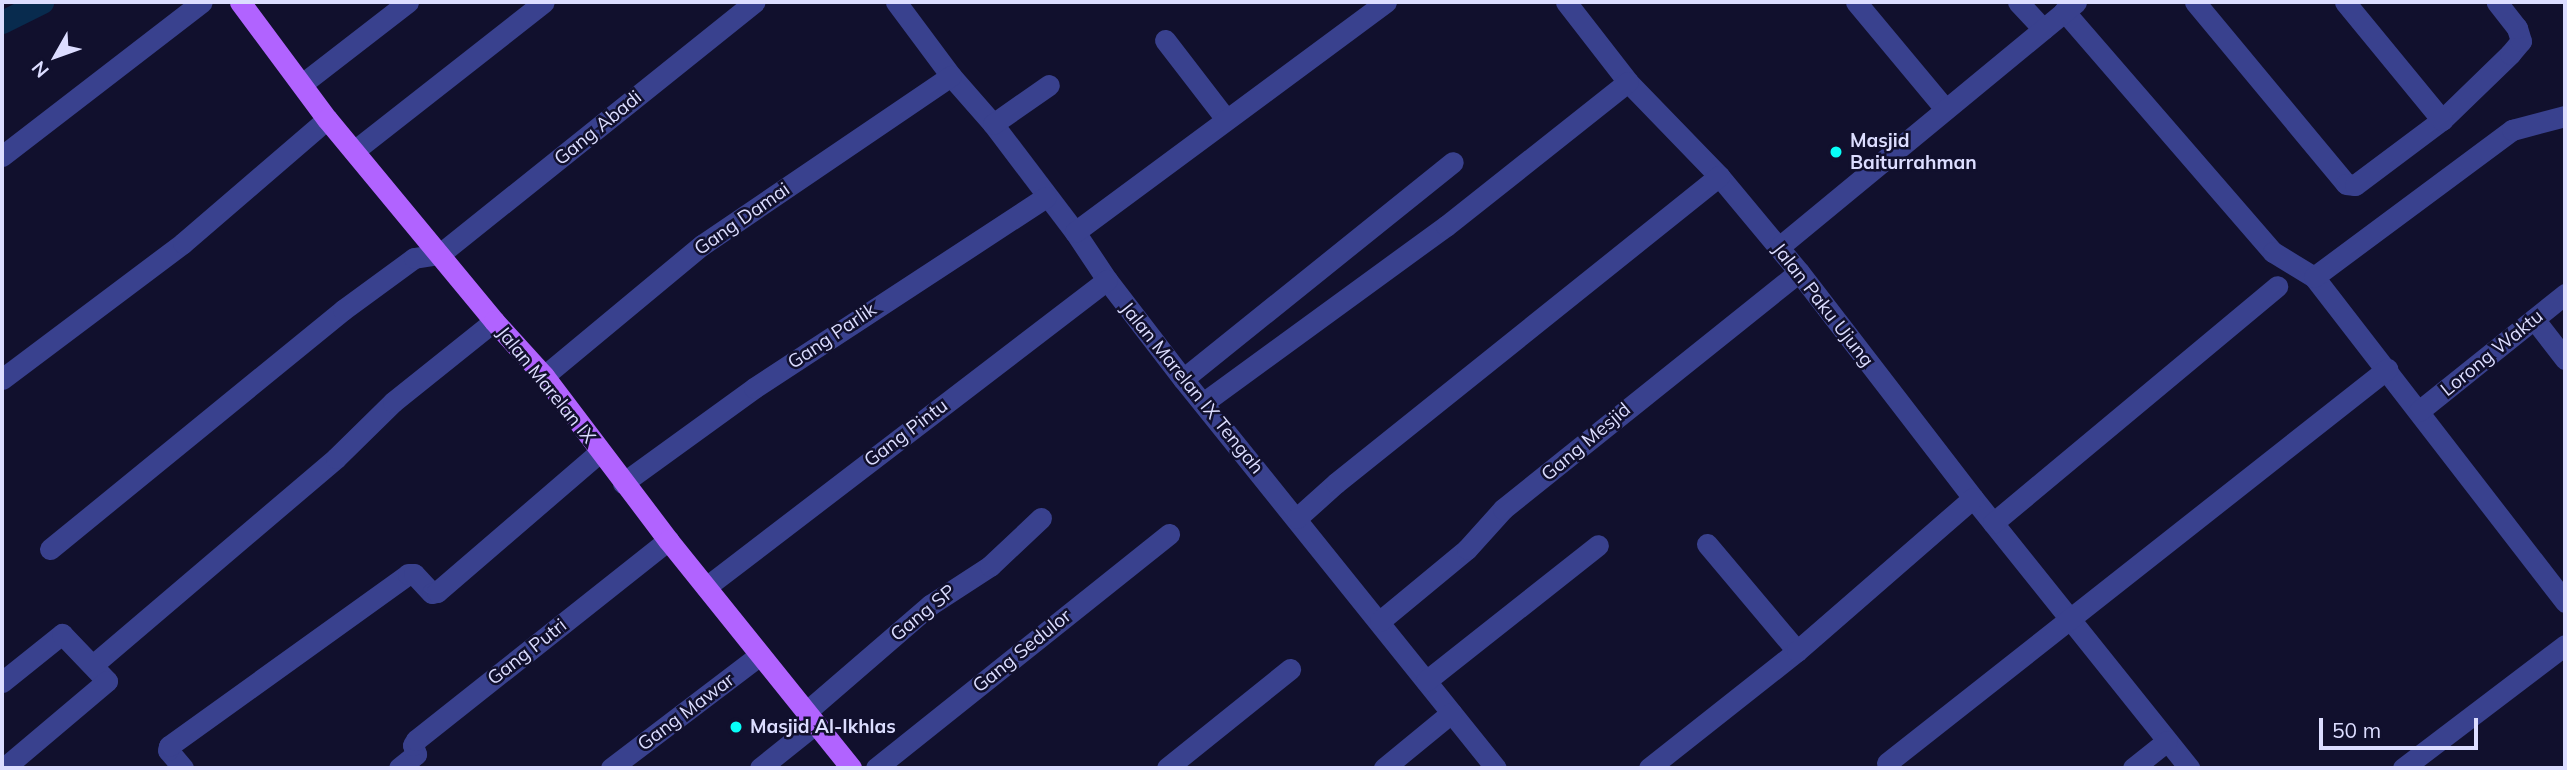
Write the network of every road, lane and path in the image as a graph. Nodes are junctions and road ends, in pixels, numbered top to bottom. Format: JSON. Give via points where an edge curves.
{"nodes":[{"id":1,"x":202,"y":2,"type":"edge"},
{"id":2,"x":240,"y":2,"type":"edge"},
{"id":3,"x":408,"y":2,"type":"edge"},
{"id":4,"x":544,"y":2,"type":"edge"},
{"id":5,"x":755,"y":2,"type":"edge"},
{"id":6,"x":896,"y":2,"type":"edge"},
{"id":7,"x":1386,"y":2,"type":"edge"},
{"id":8,"x":1566,"y":2,"type":"edge"},
{"id":9,"x":1856,"y":2,"type":"edge"},
{"id":10,"x":2018,"y":2,"type":"edge"},
{"id":11,"x":2194,"y":2,"type":"edge"},
{"id":12,"x":2345,"y":2,"type":"edge"},
{"id":13,"x":2497,"y":2,"type":"edge"},
{"id":14,"x":2070,"y":6,"type":"edge"},
{"id":15,"x":2043,"y":29,"type":"junction"},
{"id":16,"x":1165,"y":40,"type":"dead end"},
{"id":17,"x":951,"y":76,"type":"junction"},
{"id":18,"x":1628,"y":82,"type":"junction"},
{"id":19,"x":302,"y":84,"type":"junction"},
{"id":20,"x":1049,"y":85,"type":"dead end"},
{"id":21,"x":1945,"y":109,"type":"junction"},
{"id":22,"x":2565,"y":116,"type":"edge"},
{"id":23,"x":1225,"y":118,"type":"junction"},
{"id":24,"x":327,"y":120,"type":"junction"},
{"id":25,"x":2442,"y":120,"type":"junction"},
{"id":26,"x":993,"y":124,"type":"junction"},
{"id":27,"x":354,"y":152,"type":"junction"},
{"id":28,"x":2,"y":156,"type":"edge"},
{"id":29,"x":1453,"y":162,"type":"dead end"},
{"id":30,"x":1719,"y":176,"type":"junction"},
{"id":31,"x":1046,"y":197,"type":"junction"},
{"id":32,"x":1075,"y":232,"type":"junction"},
{"id":33,"x":1779,"y":247,"type":"junction"},
{"id":34,"x":440,"y":254,"type":"junction"},
{"id":35,"x":1799,"y":272,"type":"junction"},
{"id":36,"x":2314,"y":277,"type":"junction"},
{"id":37,"x":1107,"y":280,"type":"junction"},
{"id":38,"x":2277,"y":286,"type":"dead end"},
{"id":39,"x":2565,"y":294,"type":"edge"},
{"id":40,"x":2533,"y":319,"type":"junction"},
{"id":41,"x":494,"y":321,"type":"junction"},
{"id":42,"x":2565,"y":359,"type":"edge"},
{"id":43,"x":2386,"y":369,"type":"junction"},
{"id":44,"x":544,"y":376,"type":"junction"},
{"id":45,"x":2,"y":379,"type":"edge"},
{"id":46,"x":1183,"y":379,"type":"junction"},
{"id":47,"x":1203,"y":403,"type":"junction"},
{"id":48,"x":2419,"y":411,"type":"junction"},
{"id":49,"x":600,"y":453,"type":"junction"},
{"id":50,"x":623,"y":483,"type":"junction"},
{"id":51,"x":1973,"y":498,"type":"junction"},
{"id":52,"x":1041,"y":518,"type":"dead end"},
{"id":53,"x":1297,"y":518,"type":"junction"},
{"id":54,"x":1993,"y":523,"type":"junction"},
{"id":55,"x":1168,"y":534,"type":"dead end"},
{"id":56,"x":668,"y":540,"type":"junction"},
{"id":57,"x":1707,"y":544,"type":"dead end"},
{"id":58,"x":1598,"y":545,"type":"dead end"},
{"id":59,"x":50,"y":549,"type":"dead end"},
{"id":60,"x":706,"y":587,"type":"junction"},
{"id":61,"x":2565,"y":602,"type":"edge"},
{"id":62,"x":2069,"y":618,"type":"junction"},
{"id":63,"x":1380,"y":621,"type":"junction"},
{"id":64,"x":2565,"y":645,"type":"edge"},
{"id":65,"x":1797,"y":651,"type":"junction"},
{"id":66,"x":760,"y":655,"type":"junction"},
{"id":67,"x":94,"y":664,"type":"junction"},
{"id":68,"x":1290,"y":669,"type":"dead end"},
{"id":69,"x":1426,"y":681,"type":"junction"},
{"id":70,"x":2,"y":682,"type":"edge"},
{"id":71,"x":1451,"y":713,"type":"junction"},
{"id":72,"x":810,"y":718,"type":"junction"},
{"id":73,"x":2167,"y":741,"type":"junction"},
{"id":74,"x":422,"y":761,"type":"edge"},
{"id":75,"x":1887,"y":763,"type":"dead end"},
{"id":76,"x":4,"y":768,"type":"edge"},
{"id":77,"x":183,"y":768,"type":"edge"},
{"id":78,"x":399,"y":768,"type":"edge"},
{"id":79,"x":611,"y":768,"type":"edge"},
{"id":80,"x":760,"y":768,"type":"edge"},
{"id":81,"x":851,"y":768,"type":"edge"},
{"id":82,"x":876,"y":768,"type":"edge"},
{"id":83,"x":1167,"y":768,"type":"edge"},
{"id":84,"x":1384,"y":768,"type":"edge"},
{"id":85,"x":1496,"y":768,"type":"edge"},
{"id":86,"x":1649,"y":768,"type":"edge"},
{"id":87,"x":2133,"y":768,"type":"edge"},
{"id":88,"x":2189,"y":768,"type":"edge"},
{"id":89,"x":2403,"y":768,"type":"edge"}],
"edges":[{"from":1,"to":28,"type":"street"},
{"from":2,"to":19,"type":"main road","name":"Jalan Marelan IX"},
{"from":3,"to":19,"type":"street"},
{"from":4,"to":27,"type":"street"},
{"from":5,"to":34,"type":"street","name":"Gang Abadi"},
{"from":6,"to":17,"type":"street","name":"Jalan Marelan IX Tengah"},
{"from":7,"to":23,"type":"street"},
{"from":8,"to":18,"type":"street","name":"Jalan Paku Ujung"},
{"from":9,"to":21,"type":"street"},
{"from":10,"to":15,"type":"street"},
{"from":11,"to":25,"type":"street","via":[[2346,184],[2355,185]]},
{"from":12,"to":25,"type":"street"},
{"from":13,"to":25,"type":"street","via":[[2521,41]]},
{"from":14,"to":15,"type":"street"},
{"from":14,"to":36,"type":"street","via":[[2273,252]]},
{"from":15,"to":21,"type":"street"},
{"from":16,"to":23,"type":"street"},
{"from":17,"to":26,"type":"street","name":"Jalan Marelan IX Tengah"},
{"from":17,"to":44,"type":"street","name":"Gang Damai","via":[[702,245]]},
{"from":18,"to":30,"type":"street","name":"Jalan Paku Ujung"},
{"from":18,"to":47,"type":"street","via":[[1446,226]]},
{"from":19,"to":24,"type":"main road","name":"Jalan Marelan IX"},
{"from":20,"to":26,"type":"street"},
{"from":21,"to":33,"type":"street","via":[[1896,141]]},
{"from":22,"to":36,"type":"street","via":[[2512,130]]},
{"from":23,"to":32,"type":"street"},
{"from":24,"to":27,"type":"main road","name":"Jalan Marelan IX"},
{"from":24,"to":45,"type":"street","via":[[183,243]]},
{"from":26,"to":31,"type":"street","name":"Jalan Marelan IX Tengah"},
{"from":27,"to":34,"type":"main road","name":"Jalan Marelan IX"},
{"from":29,"to":46,"type":"street"},
{"from":30,"to":33,"type":"street","name":"Jalan Paku Ujung","via":[[1748,199]]},
{"from":30,"to":53,"type":"street"},
{"from":31,"to":32,"type":"street","name":"Jalan Marelan IX Tengah"},
{"from":31,"to":50,"type":"street","name":"Gang Parlik","via":[[754,388]]},
{"from":32,"to":37,"type":"street","name":"Jalan Marelan IX Tengah"},
{"from":33,"to":35,"type":"street","name":"Jalan Paku Ujung"},
{"from":34,"to":41,"type":"main road","name":"Jalan Marelan IX"},
{"from":34,"to":59,"type":"street","via":[[414,258],[343,310]]},
{"from":35,"to":51,"type":"street","name":"Jalan Paku Ujung"},
{"from":35,"to":63,"type":"street","name":"Gang Mesjid","via":[[1503,509],[1467,549]]},
{"from":36,"to":43,"type":"street"},
{"from":37,"to":46,"type":"street","name":"Jalan Marelan IX Tengah"},
{"from":37,"to":60,"type":"street","name":"Gang Pintu"},
{"from":38,"to":54,"type":"street"},
{"from":39,"to":40,"type":"street","name":"Lorong Waktu"},
{"from":40,"to":42,"type":"street"},
{"from":40,"to":48,"type":"street","name":"Lorong Waktu"},
{"from":41,"to":44,"type":"main road","name":"Jalan Marelan IX"},
{"from":41,"to":67,"type":"street","via":[[393,402],[336,458]]},
{"from":43,"to":48,"type":"street"},
{"from":43,"to":62,"type":"street"},
{"from":44,"to":49,"type":"main road","name":"Jalan Marelan IX"},
{"from":46,"to":47,"type":"street","name":"Jalan Marelan IX Tengah"},
{"from":47,"to":53,"type":"street","name":"Jalan Marelan IX Tengah"},
{"from":48,"to":61,"type":"street"},
{"from":49,"to":50,"type":"main road","name":"Jalan Marelan IX"},
{"from":49,"to":77,"type":"street","via":[[437,592],[408,574],[169,746]]},
{"from":50,"to":56,"type":"main road","name":"Jalan Marelan IX"},
{"from":51,"to":54,"type":"street","name":"Jalan Paku Ujung"},
{"from":51,"to":65,"type":"street"},
{"from":52,"to":72,"type":"street","name":"Gang SP","via":[[990,566],[930,605]]},
{"from":53,"to":63,"type":"street","name":"Jalan Marelan IX Tengah"},
{"from":54,"to":62,"type":"street","name":"Jalan Paku Ujung"},
{"from":55,"to":82,"type":"street","name":"Gang Sedulor"},
{"from":56,"to":60,"type":"main road","name":"Jalan Marelan IX"},
{"from":56,"to":74,"type":"street","name":"Gang Putri","via":[[416,740],[413,745]]},
{"from":57,"to":65,"type":"street"},
{"from":58,"to":69,"type":"street"},
{"from":60,"to":66,"type":"main road","name":"Jalan Marelan IX"},
{"from":62,"to":73,"type":"street","name":"Jalan Paku Ujung"},
{"from":62,"to":75,"type":"street"},
{"from":63,"to":69,"type":"street","name":"Jalan Marelan IX Tengah"},
{"from":64,"to":89,"type":"street"},
{"from":65,"to":86,"type":"street"},
{"from":66,"to":72,"type":"main road","name":"Jalan Marelan IX"},
{"from":66,"to":79,"type":"street","name":"Gang Mawar"},
{"from":67,"to":70,"type":"street","via":[[62,634]]},
{"from":67,"to":76,"type":"street","via":[[107,682]]},
{"from":68,"to":83,"type":"street"},
{"from":69,"to":71,"type":"street","name":"Jalan Marelan IX Tengah"},
{"from":71,"to":84,"type":"street"},
{"from":71,"to":85,"type":"street","name":"Jalan Marelan IX Tengah"},
{"from":72,"to":80,"type":"street","name":"Gang SP"},
{"from":72,"to":81,"type":"main road","name":"Jalan Marelan IX"},
{"from":73,"to":87,"type":"street"},
{"from":73,"to":88,"type":"street","name":"Jalan Paku Ujung"},
{"from":74,"to":78,"type":"street","name":"Gang Putri"}]}
